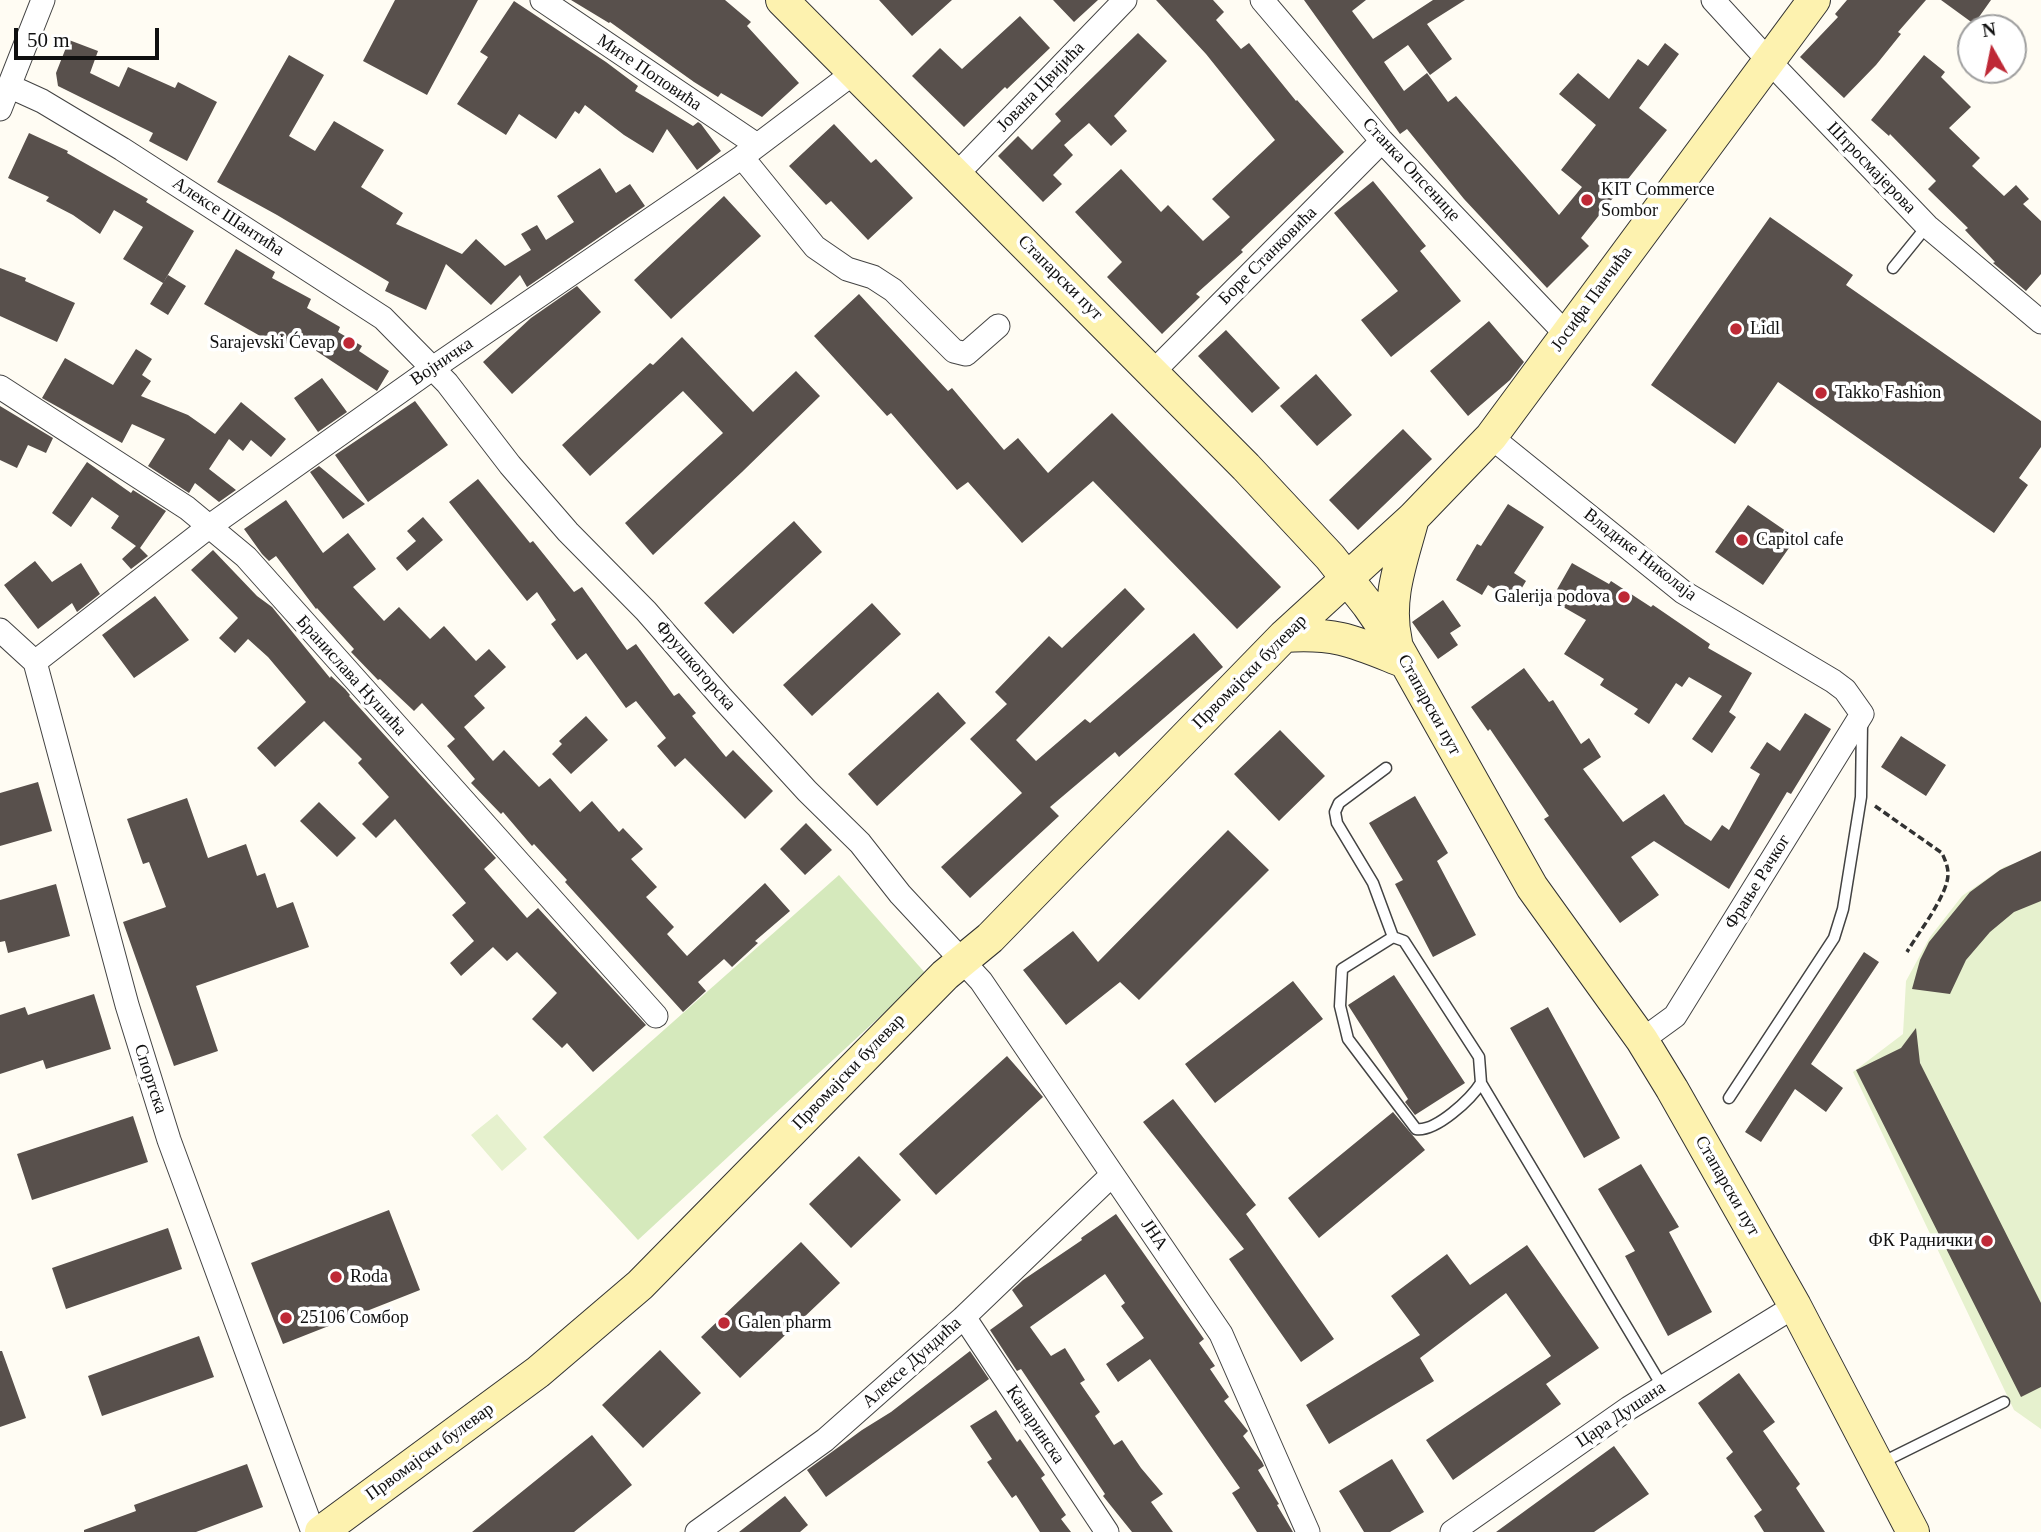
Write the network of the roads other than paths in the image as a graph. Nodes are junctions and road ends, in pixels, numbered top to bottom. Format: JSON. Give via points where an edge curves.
{"nodes":[{"id":1,"x":43,"y":0,"type":"edge"},
{"id":2,"x":542,"y":0,"type":"edge"},
{"id":3,"x":782,"y":0,"type":"edge"},
{"id":4,"x":1125,"y":0,"type":"edge"},
{"id":5,"x":1262,"y":0,"type":"edge"},
{"id":6,"x":1713,"y":0,"type":"edge"},
{"id":7,"x":1814,"y":0,"type":"edge"},
{"id":8,"x":1768,"y":60,"type":"junction"},
{"id":9,"x":856,"y":71,"type":"junction"},
{"id":10,"x":9,"y":86,"type":"junction"},
{"id":11,"x":0,"y":109,"type":"edge"},
{"id":12,"x":1382,"y":141,"type":"junction"},
{"id":13,"x":749,"y":151,"type":"junction"},
{"id":14,"x":957,"y":174,"type":"junction"},
{"id":15,"x":1927,"y":226,"type":"junction"},
{"id":16,"x":1892,"y":268,"type":"dead end"},
{"id":17,"x":2041,"y":322,"type":"edge"},
{"id":18,"x":998,"y":326,"type":"dead end"},
{"id":19,"x":1566,"y":334,"type":"junction"},
{"id":20,"x":433,"y":368,"type":"junction"},
{"id":21,"x":1153,"y":372,"type":"junction"},
{"id":22,"x":0,"y":387,"type":"edge"},
{"id":23,"x":1491,"y":437,"type":"junction"},
{"id":24,"x":1412,"y":518,"type":"junction"},
{"id":25,"x":210,"y":526,"type":"junction"},
{"id":26,"x":1348,"y":577,"type":"junction"},
{"id":27,"x":0,"y":630,"type":"edge"},
{"id":28,"x":1284,"y":636,"type":"junction"},
{"id":29,"x":1401,"y":654,"type":"junction"},
{"id":30,"x":35,"y":662,"type":"junction"},
{"id":31,"x":1862,"y":714,"type":"junction"},
{"id":32,"x":1386,"y":768,"type":"dead end"},
{"id":33,"x":1393,"y":937,"type":"junction"},
{"id":34,"x":962,"y":960,"type":"junction"},
{"id":35,"x":656,"y":1016,"type":"dead end"},
{"id":36,"x":1642,"y":1040,"type":"junction"},
{"id":37,"x":1481,"y":1083,"type":"junction"},
{"id":38,"x":1729,"y":1098,"type":"dead end"},
{"id":39,"x":1112,"y":1175,"type":"junction"},
{"id":40,"x":1795,"y":1306,"type":"junction"},
{"id":41,"x":964,"y":1317,"type":"junction"},
{"id":42,"x":1662,"y":1386,"type":"junction"},
{"id":43,"x":2004,"y":1402,"type":"dead end"},
{"id":44,"x":1879,"y":1464,"type":"junction"},
{"id":45,"x":699,"y":1531,"type":"edge"},
{"id":46,"x":313,"y":1532,"type":"edge"},
{"id":47,"x":321,"y":1532,"type":"edge"},
{"id":48,"x":1107,"y":1532,"type":"edge"},
{"id":49,"x":1308,"y":1532,"type":"edge"},
{"id":50,"x":1452,"y":1532,"type":"edge"},
{"id":51,"x":1913,"y":1532,"type":"edge"}],
"edges":[{"from":1,"to":10,"type":"street"},
{"from":2,"to":13,"type":"street","name":"Мите Поповића"},
{"from":3,"to":9,"type":"main road","name":"Стапарски пут"},
{"from":4,"to":14,"type":"street","name":"Јована Цвијића"},
{"from":5,"to":12,"type":"street","name":"Станка Опсенице"},
{"from":6,"to":8,"type":"street","name":"Штросмајерова"},
{"from":7,"to":8,"type":"main road","name":"Јосифа Панчића"},
{"from":8,"to":15,"type":"street","name":"Штросмајерова"},
{"from":8,"to":19,"type":"main road","name":"Јосифа Панчића"},
{"from":9,"to":13,"type":"street","name":"Војничка"},
{"from":9,"to":14,"type":"main road","name":"Стапарски пут"},
{"from":10,"to":11,"type":"street"},
{"from":10,"to":20,"type":"street","name":"Алексе Шантића","via":[[122,149],[348,293],[383,318]]},
{"from":12,"to":19,"type":"street","name":"Станка Опсенице"},
{"from":12,"to":21,"type":"street","name":"Боре Станковића"},
{"from":13,"to":18,"type":"street","name":"Мите Поповића","via":[[815,247],[847,269],[873,277],[893,290],[954,351],[966,354]]},
{"from":13,"to":20,"type":"street","name":"Војничка"},
{"from":14,"to":21,"type":"main road","name":"Стапарски пут"},
{"from":15,"to":16,"type":"lane"},
{"from":15,"to":17,"type":"street","name":"Штросмајерова"},
{"from":19,"to":23,"type":"main road","name":"Јосифа Панчића"},
{"from":20,"to":25,"type":"street","name":"Војничка"},
{"from":20,"to":34,"type":"street","name":"Фрушкогорска","via":[[509,465],[860,843]]},
{"from":21,"to":26,"type":"main road","name":"Стапарски пут"},
{"from":22,"to":25,"type":"street","name":"Бранислава Нушића"},
{"from":23,"to":24,"type":"main road","name":"Јосифа Панчића"},
{"from":23,"to":31,"type":"street","name":"Владике Николаја","via":[[1683,592],[1833,681]]},
{"from":24,"to":26,"type":"main road","name":"Јосифа Панчића"},
{"from":24,"to":29,"type":"main road","via":[[1392,600],[1391,619]]},
{"from":25,"to":30,"type":"street","name":"Војничка"},
{"from":25,"to":35,"type":"street","name":"Бранислава Нушића","via":[[246,557]]},
{"from":26,"to":28,"type":"main road","name":"Првомајски булевар"},
{"from":26,"to":29,"type":"main road","name":"Стапарски пут"},
{"from":27,"to":30,"type":"street"},
{"from":28,"to":29,"type":"main road","via":[[1346,638]]},
{"from":28,"to":34,"type":"main road","name":"Првомајски булевар","via":[[999,928]]},
{"from":29,"to":36,"type":"main road","name":"Стапарски пут","via":[[1532,887]]},
{"from":30,"to":46,"type":"street","name":"Спортска","via":[[127,1005],[169,1140]]},
{"from":31,"to":36,"type":"street","name":"Фрање Рачког","via":[[1675,1016]]},
{"from":31,"to":38,"type":"lane","via":[[1861,797],[1834,939]]},
{"from":32,"to":33,"type":"lane","via":[[1339,803],[1335,813],[1373,883]]},
{"from":33,"to":37,"type":"lane","via":[[1404,941],[1479,1057]]},
{"from":33,"to":37,"type":"lane","via":[[1342,969],[1340,1006],[1348,1040],[1416,1129],[1434,1127]]},
{"from":34,"to":39,"type":"street","name":"ЈНА","via":[[981,981]]},
{"from":34,"to":47,"type":"main road","name":"Првомајски булевар","via":[[640,1285],[538,1372]]},
{"from":36,"to":40,"type":"main road","name":"Стапарски пут"},
{"from":37,"to":42,"type":"lane"},
{"from":39,"to":41,"type":"street","name":"Алексе Дундића"},
{"from":39,"to":49,"type":"street","name":"ЈНА","via":[[1221,1334]]},
{"from":40,"to":42,"type":"street","name":"Цара Душана"},
{"from":40,"to":44,"type":"main road","name":"Стапарски пут"},
{"from":41,"to":45,"type":"street","name":"Алексе Дундића","via":[[825,1440]]},
{"from":41,"to":48,"type":"street","name":"Канаринска"},
{"from":42,"to":50,"type":"street","name":"Цара Душана"},
{"from":43,"to":44,"type":"lane"},
{"from":44,"to":51,"type":"main road","name":"Стапарски пут"}]}
